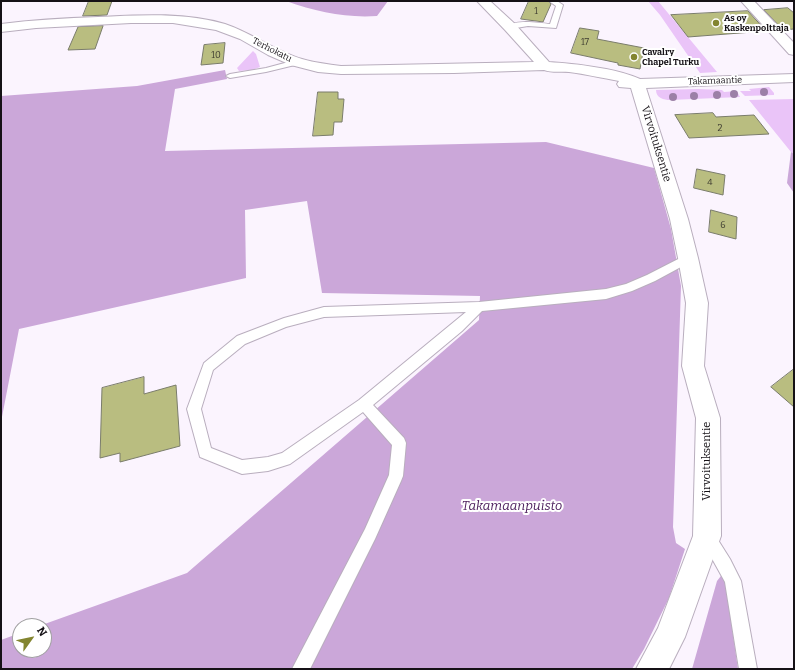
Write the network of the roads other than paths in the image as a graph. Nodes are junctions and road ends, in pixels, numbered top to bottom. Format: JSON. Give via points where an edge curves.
{"nodes":[{"id":1,"x":483,"y":1,"type":"edge"},
{"id":2,"x":552,"y":1,"type":"edge"},
{"id":3,"x":747,"y":1,"type":"edge"},
{"id":4,"x":506,"y":4,"type":"dead end"},
{"id":5,"x":494,"y":10,"type":"junction"},
{"id":6,"x":510,"y":27,"type":"junction"},
{"id":7,"x":1,"y":28,"type":"edge"},
{"id":8,"x":794,"y":51,"type":"edge"},
{"id":9,"x":296,"y":62,"type":"junction"},
{"id":10,"x":545,"y":66,"type":"junction"},
{"id":11,"x":230,"y":76,"type":"dead end"},
{"id":12,"x":794,"y":78,"type":"edge"},
{"id":13,"x":637,"y":84,"type":"junction"},
{"id":14,"x":688,"y":258,"type":"junction"},
{"id":15,"x":479,"y":307,"type":"junction"},
{"id":16,"x":364,"y":404,"type":"junction"},
{"id":17,"x":708,"y":536,"type":"junction"},
{"id":18,"x":301,"y":669,"type":"edge"},
{"id":19,"x":652,"y":669,"type":"edge"},
{"id":20,"x":748,"y":669,"type":"edge"}],
"edges":[{"from":1,"to":5,"type":"street","name":"Takamaantie"},
{"from":2,"to":6,"type":"lane","via":[[560,5],[553,26],[528,24]]},
{"from":3,"to":8,"type":"street"},
{"from":4,"to":5,"type":"street"},
{"from":5,"to":6,"type":"street","name":"Takamaantie"},
{"from":6,"to":10,"type":"street","name":"Takamaantie"},
{"from":7,"to":9,"type":"street","name":"Terhokatu","via":[[153,18],[197,22],[241,34]]},
{"from":9,"to":10,"type":"street","name":"Terhokatu","via":[[318,68],[341,70]]},
{"from":9,"to":11,"type":"lane"},
{"from":10,"to":13,"type":"street","name":"Takamaantie","via":[[596,80]]},
{"from":12,"to":13,"type":"street","name":"Takamaantie"},
{"from":13,"to":14,"type":"street","name":"Virvoituksentie","via":[[679,219]]},
{"from":14,"to":15,"type":"lane","via":[[645,281],[606,294]]},
{"from":14,"to":17,"type":"street","name":"Virvoituksentie","via":[[697,303],[693,366],[708,418]]},
{"from":15,"to":16,"type":"lane"},
{"from":15,"to":16,"type":"lane","via":[[324,312],[284,323],[241,340],[208,367],[194,409],[205,452],[242,467],[285,459]]},
{"from":16,"to":18,"type":"lane","via":[[399,443],[396,476],[370,534]]},
{"from":17,"to":19,"type":"street","name":"Virvoituksentie","via":[[670,637]]},
{"from":17,"to":20,"type":"lane","via":[[733,581]]}]}
